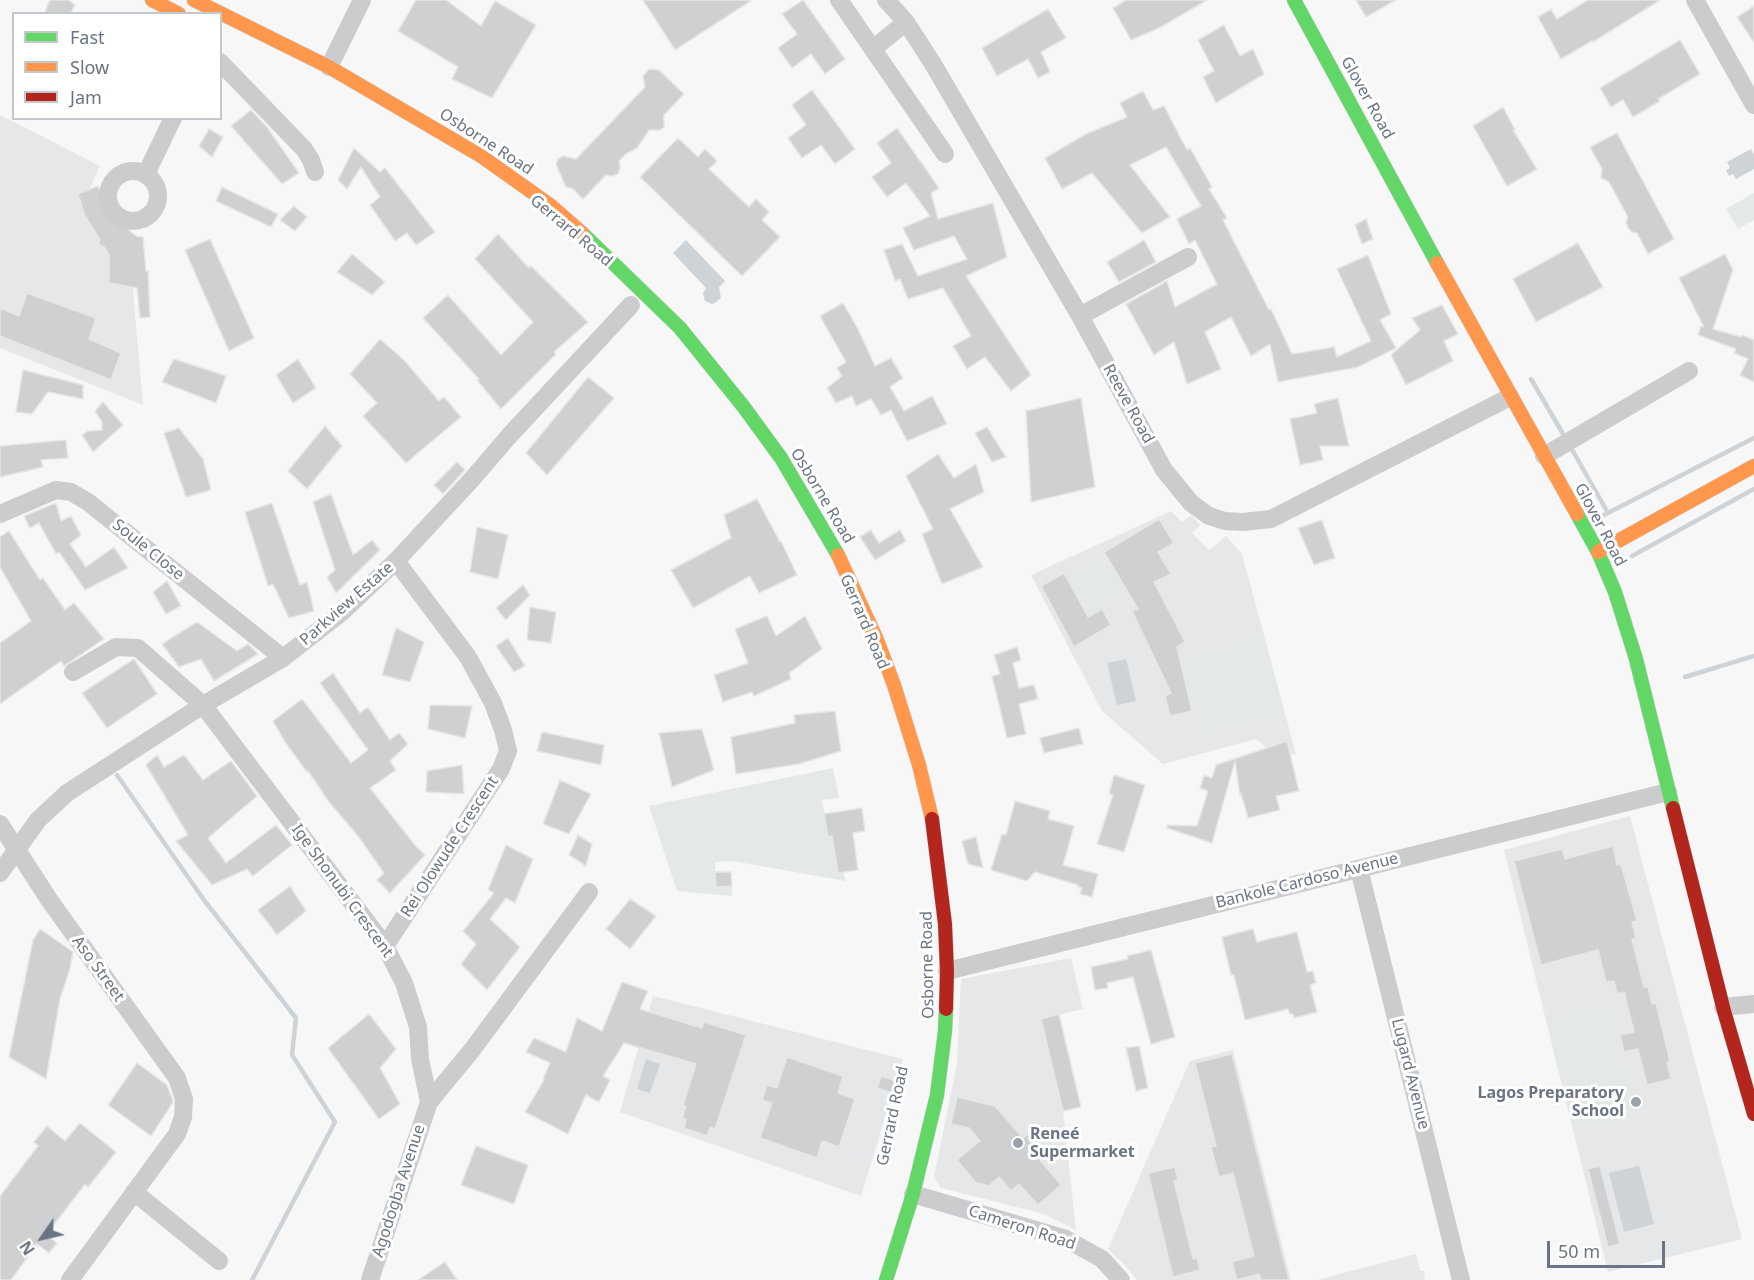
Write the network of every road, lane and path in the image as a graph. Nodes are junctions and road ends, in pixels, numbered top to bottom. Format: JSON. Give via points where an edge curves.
{"nodes":[{"id":1,"x":152,"y":0,"type":"edge"},
{"id":2,"x":194,"y":0,"type":"edge"},
{"id":3,"x":362,"y":0,"type":"edge"},
{"id":4,"x":840,"y":0,"type":"edge"},
{"id":5,"x":886,"y":0,"type":"edge"},
{"id":6,"x":1294,"y":0,"type":"edge"},
{"id":7,"x":1695,"y":0,"type":"edge"},
{"id":8,"x":175,"y":12,"type":"edge"},
{"id":9,"x":218,"y":12,"type":"edge"},
{"id":10,"x":222,"y":14,"type":"edge"},
{"id":11,"x":906,"y":22,"type":"junction"},
{"id":12,"x":873,"y":49,"type":"junction"},
{"id":13,"x":222,"y":64,"type":"edge"},
{"id":14,"x":329,"y":67,"type":"junction"},
{"id":15,"x":1754,"y":105,"type":"edge"},
{"id":16,"x":172,"y":120,"type":"edge"},
{"id":17,"x":945,"y":154,"type":"dead end"},
{"id":18,"x":315,"y":172,"type":"dead end"},
{"id":19,"x":146,"y":174,"type":"dead end"},
{"id":20,"x":1188,"y":257,"type":"dead end"},
{"id":21,"x":631,"y":305,"type":"dead end"},
{"id":22,"x":1080,"y":316,"type":"junction"},
{"id":23,"x":1689,"y":372,"type":"dead end"},
{"id":24,"x":1510,"y":397,"type":"junction"},
{"id":25,"x":1544,"y":456,"type":"junction"},
{"id":26,"x":1754,"y":466,"type":"edge"},
{"id":27,"x":0,"y":514,"type":"edge"},
{"id":28,"x":1598,"y":552,"type":"junction"},
{"id":29,"x":396,"y":561,"type":"junction"},
{"id":30,"x":283,"y":658,"type":"junction"},
{"id":31,"x":73,"y":672,"type":"dead end"},
{"id":32,"x":203,"y":705,"type":"junction"},
{"id":33,"x":1668,"y":792,"type":"junction"},
{"id":34,"x":0,"y":824,"type":"edge"},
{"id":35,"x":17,"y":849,"type":"junction"},
{"id":36,"x":1359,"y":869,"type":"junction"},
{"id":37,"x":0,"y":873,"type":"edge"},
{"id":38,"x":589,"y":892,"type":"dead end"},
{"id":39,"x":385,"y":946,"type":"junction"},
{"id":40,"x":947,"y":971,"type":"junction"},
{"id":41,"x":1754,"y":1004,"type":"edge"},
{"id":42,"x":1723,"y":1007,"type":"junction"},
{"id":43,"x":429,"y":1102,"type":"junction"},
{"id":44,"x":1754,"y":1114,"type":"edge"},
{"id":45,"x":134,"y":1192,"type":"junction"},
{"id":46,"x":913,"y":1194,"type":"junction"},
{"id":47,"x":219,"y":1261,"type":"dead end"},
{"id":48,"x":70,"y":1280,"type":"edge"},
{"id":49,"x":370,"y":1280,"type":"edge"},
{"id":50,"x":886,"y":1280,"type":"edge"},
{"id":51,"x":1121,"y":1280,"type":"edge"},
{"id":52,"x":1461,"y":1280,"type":"edge"}],
"edges":[{"from":1,"to":8,"type":"main road"},
{"from":2,"to":9,"type":"main road","name":"Osborne Road"},
{"from":3,"to":14,"type":"street"},
{"from":4,"to":12,"type":"street"},
{"from":5,"to":11,"type":"street","name":"Reeve Road"},
{"from":6,"to":24,"type":"main road","name":"Glover Road"},
{"from":7,"to":15,"type":"street"},
{"from":10,"to":14,"type":"main road","name":"Osborne Road"},
{"from":11,"to":12,"type":"street"},
{"from":11,"to":22,"type":"street","name":"Reeve Road"},
{"from":12,"to":17,"type":"street"},
{"from":13,"to":18,"type":"street","via":[[304,149]]},
{"from":14,"to":40,"type":"main road","name":"Osborne Road","via":[[481,156],[550,205],[594,243],[680,328],[781,458],[858,597],[907,724],[932,820]]},
{"from":16,"to":19,"type":"street"},
{"from":20,"to":22,"type":"street"},
{"from":21,"to":29,"type":"street","name":"Parkview Estate"},
{"from":22,"to":24,"type":"street","name":"Reeve Road","via":[[1164,470],[1191,503],[1209,516],[1225,521],[1271,519]]},
{"from":23,"to":25,"type":"street"},
{"from":24,"to":25,"type":"main road","name":"Glover Road"},
{"from":25,"to":28,"type":"main road","name":"Glover Road"},
{"from":26,"to":28,"type":"main road"},
{"from":27,"to":30,"type":"street","name":"Soule Close","via":[[56,490],[71,492]]},
{"from":28,"to":33,"type":"main road","name":"Glover Road","via":[[1627,626]]},
{"from":29,"to":30,"type":"street","name":"Parkview Estate","via":[[341,613]]},
{"from":29,"to":39,"type":"street","name":"Rei Olowude Crescent","via":[[468,657],[493,703],[508,751],[501,769]]},
{"from":30,"to":32,"type":"street","name":"Parkview Estate"},
{"from":31,"to":32,"type":"street","name":"Ige Shonubi Crescent","via":[[116,647],[138,648]]},
{"from":32,"to":35,"type":"street","name":"Parkview Estate","via":[[68,793],[38,820]]},
{"from":32,"to":39,"type":"street","name":"Ige Shonubi Crescent"},
{"from":33,"to":36,"type":"street","name":"Bankole Cardoso Avenue"},
{"from":33,"to":42,"type":"main road","name":"Glover Road"},
{"from":34,"to":35,"type":"street","name":"Aso Street"},
{"from":35,"to":37,"type":"street","name":"Parkview Estate"},
{"from":35,"to":45,"type":"street","name":"Aso Street","via":[[177,1078],[184,1099],[177,1134]]},
{"from":36,"to":40,"type":"street","name":"Bankole Cardoso Avenue"},
{"from":36,"to":52,"type":"street","name":"Lugard Avenue"},
{"from":38,"to":43,"type":"street"},
{"from":39,"to":43,"type":"street","name":"Ige Shonubi Crescent","via":[[405,983],[418,1027]]},
{"from":40,"to":46,"type":"main road","name":"Osborne Road","via":[[937,1095]]},
{"from":41,"to":42,"type":"street"},
{"from":42,"to":44,"type":"main road","name":"Glover Road"},
{"from":43,"to":49,"type":"street","name":"Agodogba Avenue"},
{"from":45,"to":47,"type":"street"},
{"from":45,"to":48,"type":"street"},
{"from":46,"to":50,"type":"main road","name":"Osborne Road"},
{"from":46,"to":51,"type":"street","name":"Cameron Road","via":[[1066,1239],[1102,1259]]}]}
